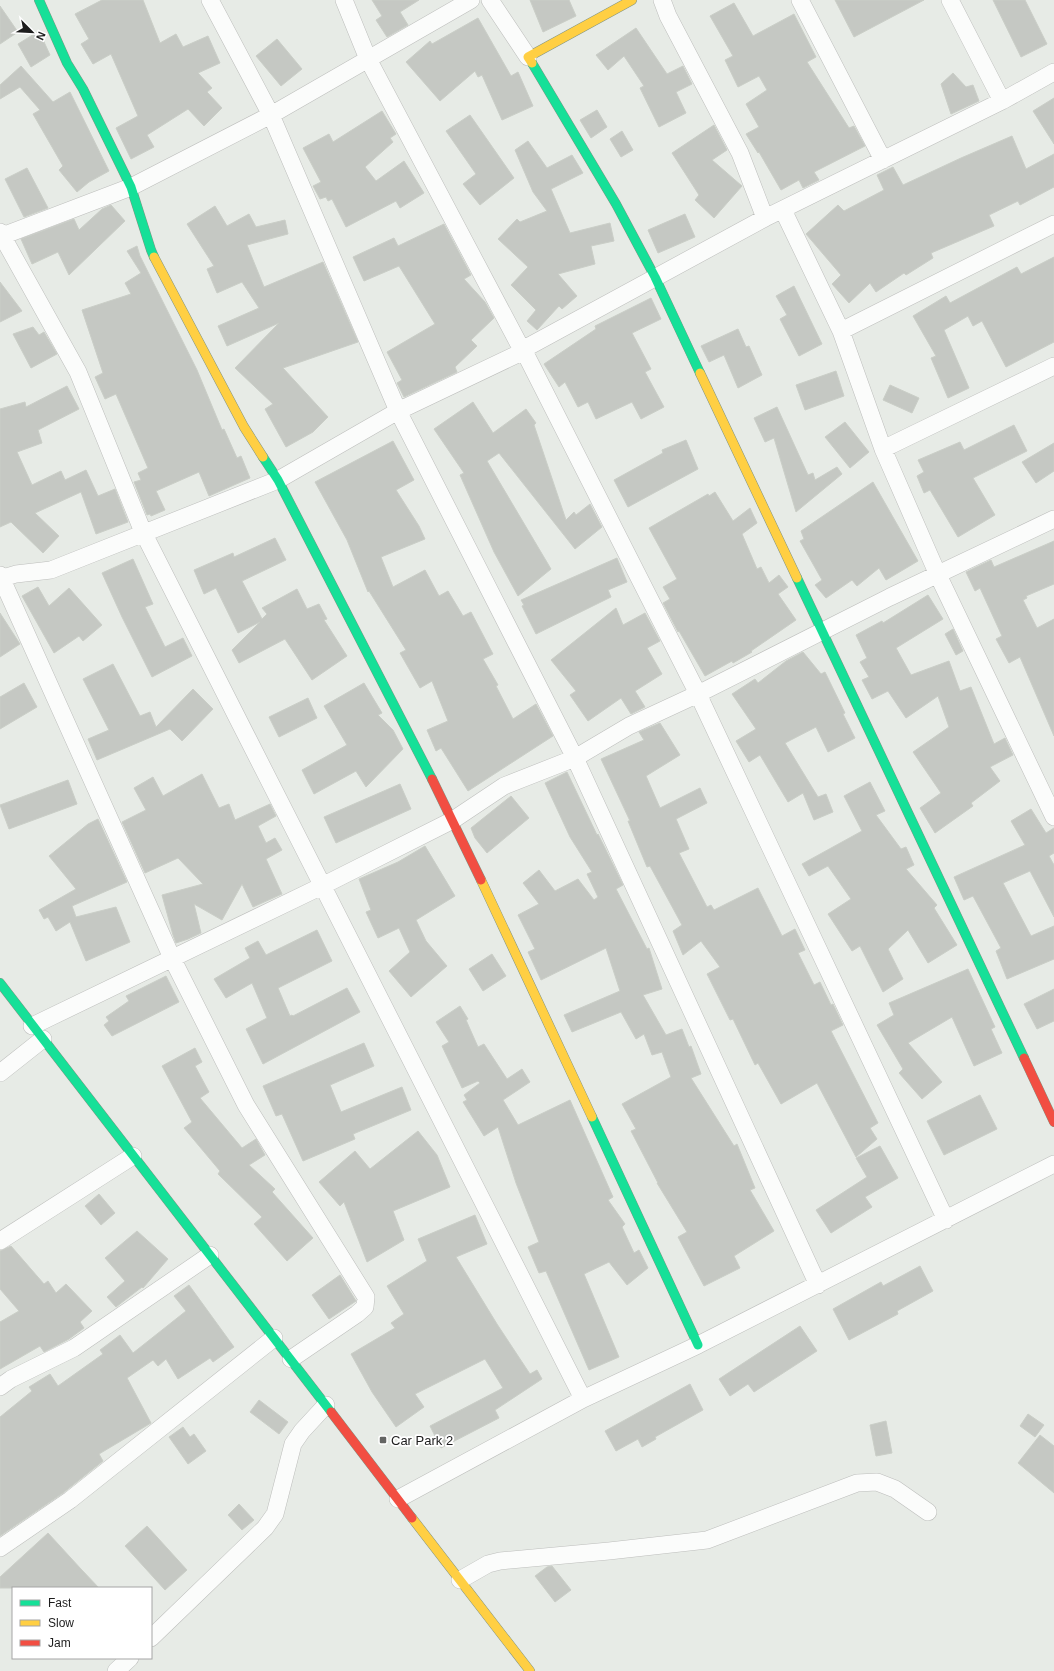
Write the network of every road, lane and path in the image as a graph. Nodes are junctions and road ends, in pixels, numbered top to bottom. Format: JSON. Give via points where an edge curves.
{"nodes":[{"id":1,"x":39,"y":0,"type":"edge"},
{"id":2,"x":210,"y":0,"type":"edge"},
{"id":3,"x":344,"y":0,"type":"edge"},
{"id":4,"x":471,"y":0,"type":"edge"},
{"id":5,"x":490,"y":0,"type":"edge"},
{"id":6,"x":632,"y":0,"type":"edge"},
{"id":7,"x":662,"y":0,"type":"edge"},
{"id":8,"x":800,"y":0,"type":"edge"},
{"id":9,"x":950,"y":0,"type":"edge"},
{"id":10,"x":528,"y":57,"type":"junction"},
{"id":11,"x":368,"y":59,"type":"junction"},
{"id":12,"x":1054,"y":72,"type":"edge"},
{"id":13,"x":1002,"y":101,"type":"junction"},
{"id":14,"x":271,"y":115,"type":"junction"},
{"id":15,"x":883,"y":160,"type":"junction"},
{"id":16,"x":131,"y":187,"type":"junction"},
{"id":17,"x":783,"y":210,"type":"junction"},
{"id":18,"x":765,"y":218,"type":"junction"},
{"id":19,"x":1054,"y":224,"type":"edge"},
{"id":20,"x":1,"y":234,"type":"edge"},
{"id":21,"x":655,"y":277,"type":"junction"},
{"id":22,"x":841,"y":331,"type":"junction"},
{"id":23,"x":523,"y":351,"type":"junction"},
{"id":24,"x":1054,"y":366,"type":"edge"},
{"id":25,"x":398,"y":410,"type":"junction"},
{"id":26,"x":883,"y":449,"type":"junction"},
{"id":27,"x":278,"y":480,"type":"junction"},
{"id":28,"x":1054,"y":519,"type":"edge"},
{"id":29,"x":144,"y":532,"type":"junction"},
{"id":30,"x":938,"y":575,"type":"junction"},
{"id":31,"x":1,"y":577,"type":"edge"},
{"id":32,"x":821,"y":632,"type":"junction"},
{"id":33,"x":698,"y":694,"type":"junction"},
{"id":34,"x":575,"y":758,"type":"junction"},
{"id":35,"x":1054,"y":817,"type":"edge"},
{"id":36,"x":453,"y":820,"type":"junction"},
{"id":37,"x":322,"y":886,"type":"junction"},
{"id":38,"x":172,"y":958,"type":"junction"},
{"id":39,"x":0,"y":983,"type":"edge"},
{"id":40,"x":32,"y":1026,"type":"junction"},
{"id":41,"x":43,"y":1039,"type":"junction"},
{"id":42,"x":0,"y":1073,"type":"edge"},
{"id":43,"x":1054,"y":1122,"type":"edge"},
{"id":44,"x":133,"y":1156,"type":"junction"},
{"id":45,"x":1054,"y":1164,"type":"edge"},
{"id":46,"x":946,"y":1220,"type":"junction"},
{"id":47,"x":0,"y":1242,"type":"edge"},
{"id":48,"x":210,"y":1255,"type":"junction"},
{"id":49,"x":818,"y":1285,"type":"junction"},
{"id":50,"x":274,"y":1338,"type":"junction"},
{"id":51,"x":698,"y":1345,"type":"junction"},
{"id":52,"x":291,"y":1359,"type":"junction"},
{"id":53,"x":0,"y":1387,"type":"edge"},
{"id":54,"x":583,"y":1399,"type":"junction"},
{"id":55,"x":326,"y":1405,"type":"junction"},
{"id":56,"x":398,"y":1499,"type":"junction"},
{"id":57,"x":928,"y":1512,"type":"dead end"},
{"id":58,"x":0,"y":1548,"type":"edge"},
{"id":59,"x":460,"y":1580,"type":"junction"},
{"id":60,"x":152,"y":1637,"type":"edge"},
{"id":61,"x":129,"y":1659,"type":"edge"},
{"id":62,"x":116,"y":1671,"type":"edge"},
{"id":63,"x":530,"y":1671,"type":"edge"}],
"edges":[{"from":1,"to":16,"type":"street","via":[[67,62]]},
{"from":2,"to":14,"type":"street"},
{"from":3,"to":11,"type":"street"},
{"from":4,"to":11,"type":"street"},
{"from":5,"to":10,"type":"street"},
{"from":6,"to":10,"type":"street"},
{"from":7,"to":18,"type":"street","via":[[740,153]]},
{"from":8,"to":15,"type":"street"},
{"from":9,"to":13,"type":"street"},
{"from":10,"to":21,"type":"street","via":[[616,204]]},
{"from":11,"to":14,"type":"street"},
{"from":11,"to":23,"type":"street"},
{"from":12,"to":13,"type":"street"},
{"from":13,"to":15,"type":"street"},
{"from":14,"to":16,"type":"street"},
{"from":14,"to":25,"type":"street"},
{"from":15,"to":17,"type":"street"},
{"from":16,"to":20,"type":"street"},
{"from":16,"to":27,"type":"street","via":[[151,250],[244,427]]},
{"from":17,"to":18,"type":"street"},
{"from":17,"to":22,"type":"street"},
{"from":18,"to":21,"type":"street"},
{"from":19,"to":22,"type":"street"},
{"from":20,"to":29,"type":"street","via":[[78,372]]},
{"from":21,"to":23,"type":"street"},
{"from":21,"to":32,"type":"street"},
{"from":22,"to":26,"type":"street"},
{"from":23,"to":25,"type":"street"},
{"from":23,"to":33,"type":"street"},
{"from":24,"to":26,"type":"street"},
{"from":25,"to":27,"type":"street"},
{"from":25,"to":34,"type":"street"},
{"from":26,"to":30,"type":"street"},
{"from":27,"to":29,"type":"street"},
{"from":27,"to":36,"type":"street"},
{"from":28,"to":30,"type":"street"},
{"from":29,"to":31,"type":"street","via":[[51,570]]},
{"from":29,"to":37,"type":"street"},
{"from":30,"to":32,"type":"street"},
{"from":30,"to":35,"type":"street"},
{"from":31,"to":38,"type":"street"},
{"from":32,"to":33,"type":"street"},
{"from":32,"to":43,"type":"street"},
{"from":33,"to":34,"type":"street","via":[[629,726]]},
{"from":33,"to":46,"type":"street"},
{"from":34,"to":36,"type":"street","via":[[504,786]]},
{"from":34,"to":49,"type":"street"},
{"from":36,"to":37,"type":"street"},
{"from":36,"to":51,"type":"street"},
{"from":37,"to":38,"type":"street"},
{"from":37,"to":54,"type":"street"},
{"from":38,"to":40,"type":"street"},
{"from":38,"to":52,"type":"street","via":[[246,1105],[366,1297],[365,1307],[357,1314]]},
{"from":39,"to":40,"type":"street"},
{"from":40,"to":41,"type":"street"},
{"from":41,"to":42,"type":"street"},
{"from":41,"to":44,"type":"street"},
{"from":44,"to":47,"type":"street"},
{"from":44,"to":48,"type":"street"},
{"from":45,"to":46,"type":"street"},
{"from":46,"to":49,"type":"street"},
{"from":48,"to":50,"type":"street"},
{"from":48,"to":53,"type":"street","via":[[74,1348]]},
{"from":49,"to":51,"type":"street"},
{"from":50,"to":52,"type":"street"},
{"from":50,"to":58,"type":"street","via":[[70,1500]]},
{"from":51,"to":54,"type":"street"},
{"from":52,"to":55,"type":"street"},
{"from":54,"to":56,"type":"street"},
{"from":55,"to":56,"type":"street"},
{"from":55,"to":60,"type":"street","via":[[293,1444],[276,1514],[265,1528]]},
{"from":56,"to":59,"type":"street"},
{"from":57,"to":59,"type":"street","via":[[895,1489],[877,1482],[858,1483],[707,1540],[500,1561],[488,1564]]},
{"from":59,"to":63,"type":"street"},
{"from":61,"to":62,"type":"street"}]}
